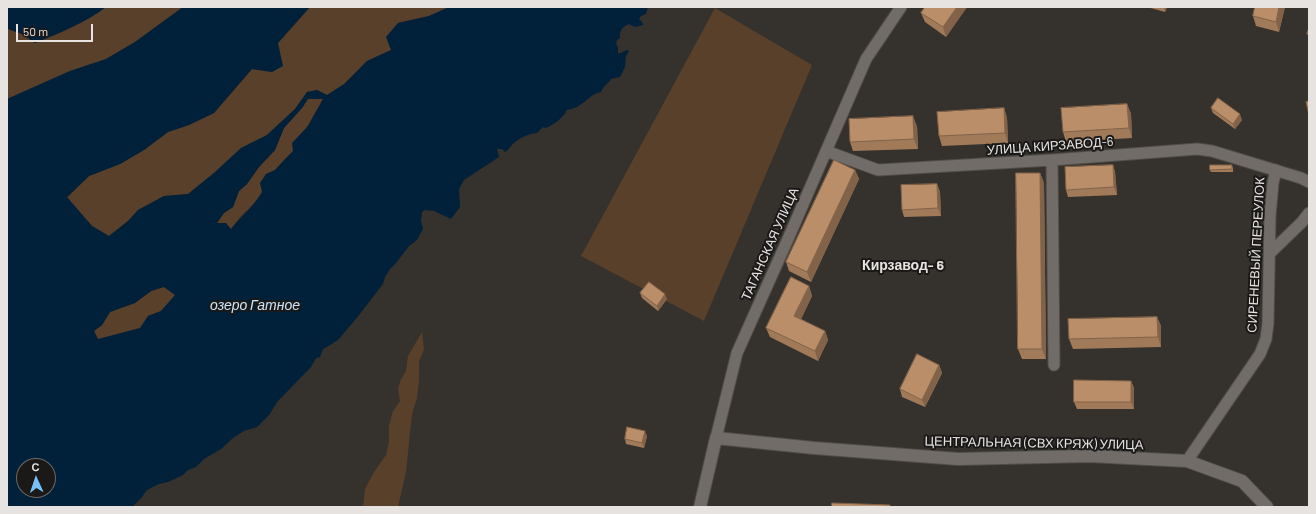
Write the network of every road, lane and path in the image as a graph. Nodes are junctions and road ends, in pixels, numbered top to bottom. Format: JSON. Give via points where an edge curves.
{"nodes":[{"id":1,"x":901,"y":7,"type":"edge"},
{"id":2,"x":826,"y":151,"type":"junction"},
{"id":3,"x":1052,"y":160,"type":"junction"},
{"id":4,"x":1276,"y":170,"type":"junction"},
{"id":5,"x":1309,"y":182,"type":"edge"},
{"id":6,"x":1309,"y":213,"type":"edge"},
{"id":7,"x":1270,"y":253,"type":"junction"},
{"id":8,"x":1054,"y":365,"type":"dead end"},
{"id":9,"x":716,"y":438,"type":"junction"},
{"id":10,"x":1187,"y":461,"type":"junction"},
{"id":11,"x":700,"y":507,"type":"edge"},
{"id":12,"x":1267,"y":507,"type":"edge"}],
"edges":[{"from":1,"to":2,"type":"street","name":"ТАГАНСКАЯ УЛИЦА","via":[[866,59]]},
{"from":2,"to":3,"type":"street","name":"УЛИЦА КИРЗАВОД-6","via":[[878,170]]},
{"from":2,"to":9,"type":"street","name":"ТАГАНСКАЯ УЛИЦА","via":[[737,353]]},
{"from":3,"to":4,"type":"street","name":"УЛИЦА КИРЗАВОД-6","via":[[1197,149]]},
{"from":3,"to":8,"type":"street"},
{"from":4,"to":5,"type":"street","name":"УЛИЦА КИРЗАВОД-6"},
{"from":4,"to":7,"type":"street","name":"СИРЕНЕВЫЙ ПЕРЕУЛОК","via":[[1270,216]]},
{"from":6,"to":7,"type":"street"},
{"from":7,"to":10,"type":"street","name":"СИРЕНЕВЫЙ ПЕРЕУЛОК","via":[[1266,339],[1250,370]]},
{"from":9,"to":10,"type":"main road","name":"ЦЕНТРАЛЬНАЯ (СВХ КРЯЖ) УЛИЦА","via":[[958,459],[1089,456]]},
{"from":9,"to":11,"type":"main road","name":"ТАГАНСКАЯ УЛИЦА"},
{"from":10,"to":12,"type":"main road","name":"ЦЕНТРАЛЬНАЯ (СВХ КРЯЖ) УЛИЦА","via":[[1242,481]]}]}
